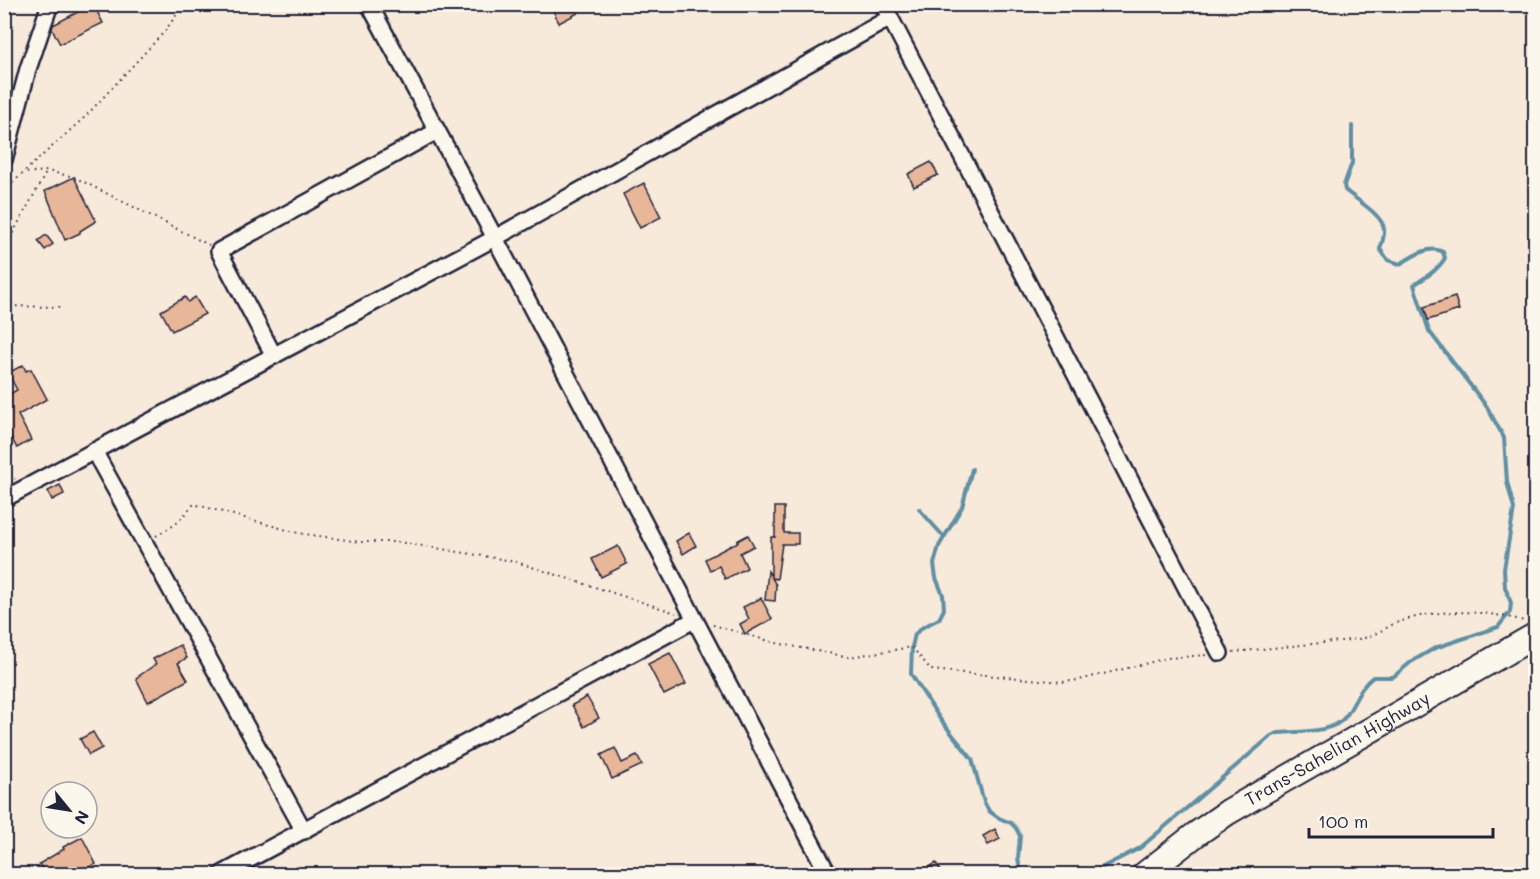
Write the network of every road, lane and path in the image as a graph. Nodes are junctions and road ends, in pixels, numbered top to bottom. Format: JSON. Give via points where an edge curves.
{"nodes":[{"id":1,"x":50,"y":4,"type":"edge"},
{"id":2,"x":184,"y":4,"type":"edge"},
{"id":3,"x":369,"y":4,"type":"edge"},
{"id":4,"x":883,"y":4,"type":"edge"},
{"id":5,"x":890,"y":18,"type":"junction"},
{"id":6,"x":437,"y":131,"type":"junction"},
{"id":7,"x":4,"y":160,"type":"edge"},
{"id":8,"x":47,"y":171,"type":"junction"},
{"id":9,"x":23,"y":173,"type":"junction"},
{"id":10,"x":4,"y":191,"type":"edge"},
{"id":11,"x":495,"y":238,"type":"junction"},
{"id":12,"x":4,"y":249,"type":"edge"},
{"id":13,"x":219,"y":251,"type":"junction"},
{"id":14,"x":4,"y":306,"type":"edge"},
{"id":15,"x":60,"y":307,"type":"dead end"},
{"id":16,"x":274,"y":356,"type":"junction"},
{"id":17,"x":94,"y":452,"type":"junction"},
{"id":18,"x":4,"y":499,"type":"edge"},
{"id":19,"x":144,"y":543,"type":"junction"},
{"id":20,"x":694,"y":620,"type":"junction"},
{"id":21,"x":1531,"y":628,"type":"edge"},
{"id":22,"x":1220,"y":653,"type":"junction"},
{"id":23,"x":304,"y":831,"type":"junction"},
{"id":24,"x":222,"y":874,"type":"edge"},
{"id":25,"x":828,"y":874,"type":"edge"},
{"id":26,"x":1145,"y":874,"type":"edge"}],
"edges":[{"from":1,"to":7,"type":"street"},
{"from":2,"to":9,"type":"path","via":[[165,31],[86,117]]},
{"from":3,"to":6,"type":"street"},
{"from":4,"to":5,"type":"street"},
{"from":5,"to":11,"type":"street"},
{"from":5,"to":22,"type":"street"},
{"from":6,"to":11,"type":"street"},
{"from":6,"to":13,"type":"street"},
{"from":8,"to":9,"type":"path"},
{"from":8,"to":12,"type":"path"},
{"from":8,"to":13,"type":"path","via":[[78,179]]},
{"from":9,"to":10,"type":"path"},
{"from":11,"to":16,"type":"street"},
{"from":11,"to":20,"type":"street"},
{"from":13,"to":16,"type":"street"},
{"from":14,"to":15,"type":"path"},
{"from":16,"to":17,"type":"street"},
{"from":17,"to":18,"type":"street"},
{"from":17,"to":19,"type":"street"},
{"from":19,"to":20,"type":"path","via":[[176,524],[194,504],[298,533],[360,542],[399,542],[513,561]]},
{"from":19,"to":23,"type":"street"},
{"from":20,"to":22,"type":"path","via":[[776,643],[849,657],[912,647],[931,670],[1062,682],[1168,658]]},
{"from":20,"to":23,"type":"street"},
{"from":20,"to":25,"type":"street"},
{"from":21,"to":22,"type":"path","via":[[1508,616],[1437,613],[1399,622],[1369,637]]},
{"from":21,"to":26,"type":"highway","name":"Trans-Sahelian Highway","via":[[1228,812]]},
{"from":23,"to":24,"type":"street"}]}
